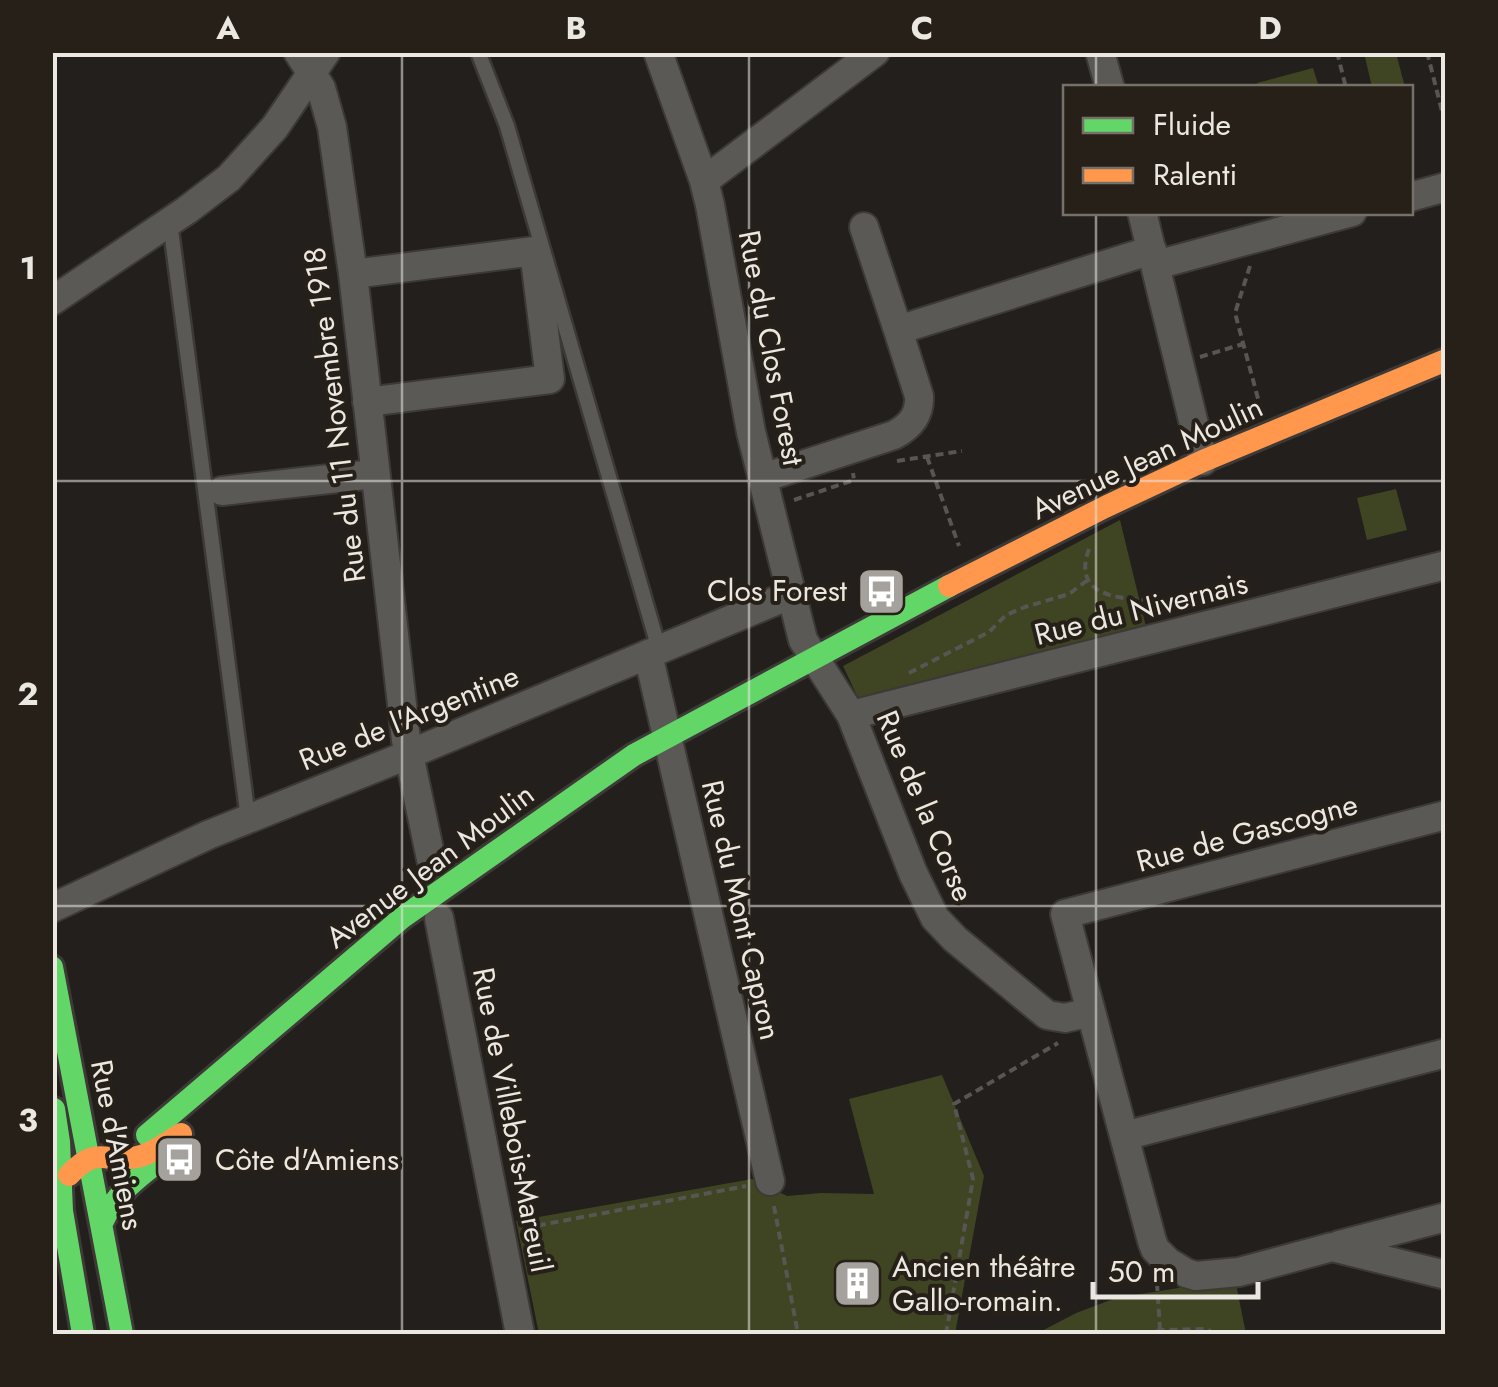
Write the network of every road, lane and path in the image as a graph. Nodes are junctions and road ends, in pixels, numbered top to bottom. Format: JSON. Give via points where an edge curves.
{"nodes":[{"id":1,"x":478,"y":52,"type":"edge"},
{"id":2,"x":658,"y":52,"type":"edge"},
{"id":3,"x":875,"y":52,"type":"edge"},
{"id":4,"x":1100,"y":52,"type":"edge"},
{"id":5,"x":1337,"y":52,"type":"edge"},
{"id":6,"x":1428,"y":52,"type":"edge"},
{"id":7,"x":312,"y":59,"type":"edge"},
{"id":8,"x":1109,"y":85,"type":"edge"},
{"id":9,"x":1345,"y":85,"type":"edge"},
{"id":10,"x":1446,"y":127,"type":"edge"},
{"id":11,"x":704,"y":181,"type":"junction"},
{"id":12,"x":1446,"y":187,"type":"edge"},
{"id":13,"x":1413,"y":196,"type":"edge"},
{"id":14,"x":1143,"y":215,"type":"edge"},
{"id":15,"x":1341,"y":215,"type":"edge"},
{"id":16,"x":170,"y":222,"type":"junction"},
{"id":17,"x":864,"y":227,"type":"dead end"},
{"id":18,"x":1258,"y":238,"type":"junction"},
{"id":19,"x":1154,"y":258,"type":"junction"},
{"id":20,"x":353,"y":274,"type":"junction"},
{"id":21,"x":52,"y":301,"type":"edge"},
{"id":22,"x":898,"y":330,"type":"junction"},
{"id":23,"x":1243,"y":344,"type":"junction"},
{"id":24,"x":1446,"y":360,"type":"edge"},
{"id":25,"x":1180,"y":362,"type":"junction"},
{"id":26,"x":367,"y":402,"type":"junction"},
{"id":27,"x":1267,"y":434,"type":"junction"},
{"id":28,"x":927,"y":456,"type":"dead end"},
{"id":29,"x":1203,"y":461,"type":"junction"},
{"id":30,"x":852,"y":469,"type":"dead end"},
{"id":31,"x":374,"y":474,"type":"junction"},
{"id":32,"x":762,"y":478,"type":"junction"},
{"id":33,"x":222,"y":491,"type":"dead end"},
{"id":34,"x":770,"y":508,"type":"junction"},
{"id":35,"x":1091,"y":543,"type":"dead end"},
{"id":36,"x":1446,"y":566,"type":"edge"},
{"id":37,"x":969,"y":576,"type":"junction"},
{"id":38,"x":1089,"y":579,"type":"junction"},
{"id":39,"x":792,"y":594,"type":"junction"},
{"id":40,"x":1166,"y":600,"type":"dead end"},
{"id":41,"x":654,"y":651,"type":"junction"},
{"id":42,"x":814,"y":658,"type":"junction"},
{"id":43,"x":906,"y":674,"type":"dead end"},
{"id":44,"x":852,"y":715,"type":"junction"},
{"id":45,"x":669,"y":745,"type":"junction"},
{"id":46,"x":409,"y":754,"type":"junction"},
{"id":47,"x":1446,"y":815,"type":"edge"},
{"id":48,"x":248,"y":818,"type":"junction"},
{"id":49,"x":431,"y":859,"type":"dead end"},
{"id":50,"x":52,"y":908,"type":"edge"},
{"id":51,"x":430,"y":926,"type":"joint"},
{"id":52,"x":52,"y":967,"type":"edge"},
{"id":53,"x":1078,"y":1015,"type":"junction"},
{"id":54,"x":1446,"y":1052,"type":"edge"},
{"id":55,"x":52,"y":1099,"type":"edge"},
{"id":56,"x":148,"y":1135,"type":"dead end"},
{"id":57,"x":1124,"y":1136,"type":"junction"},
{"id":58,"x":96,"y":1156,"type":"junction"},
{"id":59,"x":770,"y":1182,"type":"junction"},
{"id":60,"x":61,"y":1191,"type":"junction"},
{"id":61,"x":116,"y":1199,"type":"junction"},
{"id":62,"x":1446,"y":1217,"type":"edge"},
{"id":63,"x":102,"y":1224,"type":"junction"},
{"id":64,"x":500,"y":1233,"type":"junction"},
{"id":65,"x":1332,"y":1247,"type":"junction"},
{"id":66,"x":85,"y":1249,"type":"dead end"},
{"id":67,"x":1156,"y":1249,"type":"junction"},
{"id":68,"x":1446,"y":1275,"type":"edge"},
{"id":69,"x":1159,"y":1332,"type":"edge"},
{"id":70,"x":83,"y":1334,"type":"edge"},
{"id":71,"x":100,"y":1334,"type":"edge"},
{"id":72,"x":122,"y":1334,"type":"edge"},
{"id":73,"x":520,"y":1334,"type":"edge"},
{"id":74,"x":798,"y":1334,"type":"edge"},
{"id":75,"x":946,"y":1334,"type":"edge"},
{"id":76,"x":1144,"y":1334,"type":"edge"},
{"id":77,"x":1213,"y":1334,"type":"edge"}],
"edges":[{"from":1,"to":41,"type":"lane","via":[[508,126]]},
{"from":2,"to":11,"type":"street","name":"Rue du Clos Forest"},
{"from":3,"to":11,"type":"street"},
{"from":4,"to":8,"type":"street"},
{"from":5,"to":9,"type":"path"},
{"from":6,"to":10,"type":"path"},
{"from":7,"to":16,"type":"street","via":[[275,127],[250,156]]},
{"from":7,"to":20,"type":"street","name":"Rue du 11 Novembre 1918","via":[[332,127]]},
{"from":11,"to":32,"type":"street","name":"Rue du Clos Forest"},
{"from":12,"to":13,"type":"street"},
{"from":14,"to":19,"type":"street"},
{"from":15,"to":18,"type":"street"},
{"from":16,"to":21,"type":"street"},
{"from":16,"to":48,"type":"lane"},
{"from":17,"to":22,"type":"street"},
{"from":18,"to":19,"type":"street"},
{"from":18,"to":23,"type":"path","via":[[1235,313]]},
{"from":19,"to":22,"type":"street"},
{"from":19,"to":25,"type":"street"},
{"from":20,"to":26,"type":"street","name":"Rue du 11 Novembre 1918"},
{"from":20,"to":26,"type":"street","via":[[534,251],[550,379]]},
{"from":22,"to":32,"type":"street","via":[[919,396],[911,424]]},
{"from":23,"to":25,"type":"path"},
{"from":23,"to":27,"type":"path"},
{"from":24,"to":27,"type":"street","name":"Avenue Jean Moulin"},
{"from":25,"to":29,"type":"street"},
{"from":26,"to":31,"type":"street","name":"Rue du 11 Novembre 1918"},
{"from":27,"to":29,"type":"street","name":"Avenue Jean Moulin"},
{"from":28,"to":37,"type":"path"},
{"from":29,"to":37,"type":"street","name":"Avenue Jean Moulin"},
{"from":30,"to":34,"type":"path","via":[[854,480]]},
{"from":31,"to":33,"type":"street"},
{"from":31,"to":46,"type":"street","name":"Rue du 11 Novembre 1918"},
{"from":32,"to":34,"type":"street","name":"Rue du Clos Forest"},
{"from":34,"to":39,"type":"street","name":"Rue du Clos Forest"},
{"from":35,"to":38,"type":"path","via":[[1084,561]]},
{"from":36,"to":44,"type":"street","name":"Rue du Nivernais"},
{"from":37,"to":42,"type":"street","name":"Avenue Jean Moulin"},
{"from":38,"to":40,"type":"path","via":[[1115,598]]},
{"from":38,"to":43,"type":"path","via":[[1069,594],[1006,615],[989,632]]},
{"from":39,"to":41,"type":"street","name":"Rue de l'Argentine"},
{"from":39,"to":42,"type":"street","name":"Rue du Clos Forest"},
{"from":41,"to":45,"type":"street","name":"Rue du Mont Capron"},
{"from":41,"to":46,"type":"street","name":"Rue de l'Argentine"},
{"from":42,"to":44,"type":"street","name":"Rue de la Corse"},
{"from":42,"to":45,"type":"street","name":"Avenue Jean Moulin"},
{"from":44,"to":53,"type":"street","name":"Rue de la Corse","via":[[935,918],[1038,1009],[1055,1018]]},
{"from":45,"to":51,"type":"street","name":"Avenue Jean Moulin"},
{"from":45,"to":56,"type":"street","name":"Avenue Jean Moulin","via":[[615,767],[403,918]]},
{"from":45,"to":59,"type":"street","name":"Rue du Mont Capron"},
{"from":46,"to":48,"type":"street","name":"Rue de l'Argentine"},
{"from":46,"to":49,"type":"street"},
{"from":47,"to":53,"type":"street","name":"Rue de Gascogne","via":[[1065,914]]},
{"from":48,"to":50,"type":"street","name":"Rue de l'Argentine"},
{"from":51,"to":64,"type":"street","name":"Rue de Villebois-Mareuil"},
{"from":52,"to":58,"type":"street","name":"Rue d'Amiens"},
{"from":53,"to":57,"type":"street"},
{"from":53,"to":75,"type":"path","via":[[1062,1040],[954,1104],[973,1179]]},
{"from":54,"to":57,"type":"street"},
{"from":55,"to":60,"type":"street","name":"Rue d'Amiens"},
{"from":57,"to":67,"type":"street"},
{"from":58,"to":60,"type":"street","via":[[74,1169]]},
{"from":58,"to":61,"type":"street","via":[[115,1164],[122,1179]]},
{"from":58,"to":61,"type":"street","via":[[146,1154],[200,1120]]},
{"from":58,"to":63,"type":"street","name":"Rue d'Amiens"},
{"from":59,"to":64,"type":"path"},
{"from":59,"to":74,"type":"path"},
{"from":60,"to":70,"type":"street","name":"Rue d'Amiens"},
{"from":61,"to":63,"type":"street"},
{"from":62,"to":65,"type":"street"},
{"from":63,"to":72,"type":"street","name":"Rue d'Amiens"},
{"from":64,"to":73,"type":"street","name":"Rue de Villebois-Mareuil"},
{"from":65,"to":67,"type":"street","via":[[1209,1276],[1186,1273]]},
{"from":65,"to":68,"type":"street"},
{"from":66,"to":71,"type":"street","name":"Rue d'Amiens"},
{"from":67,"to":69,"type":"path"},
{"from":69,"to":76,"type":"path"},
{"from":69,"to":77,"type":"path"}]}
